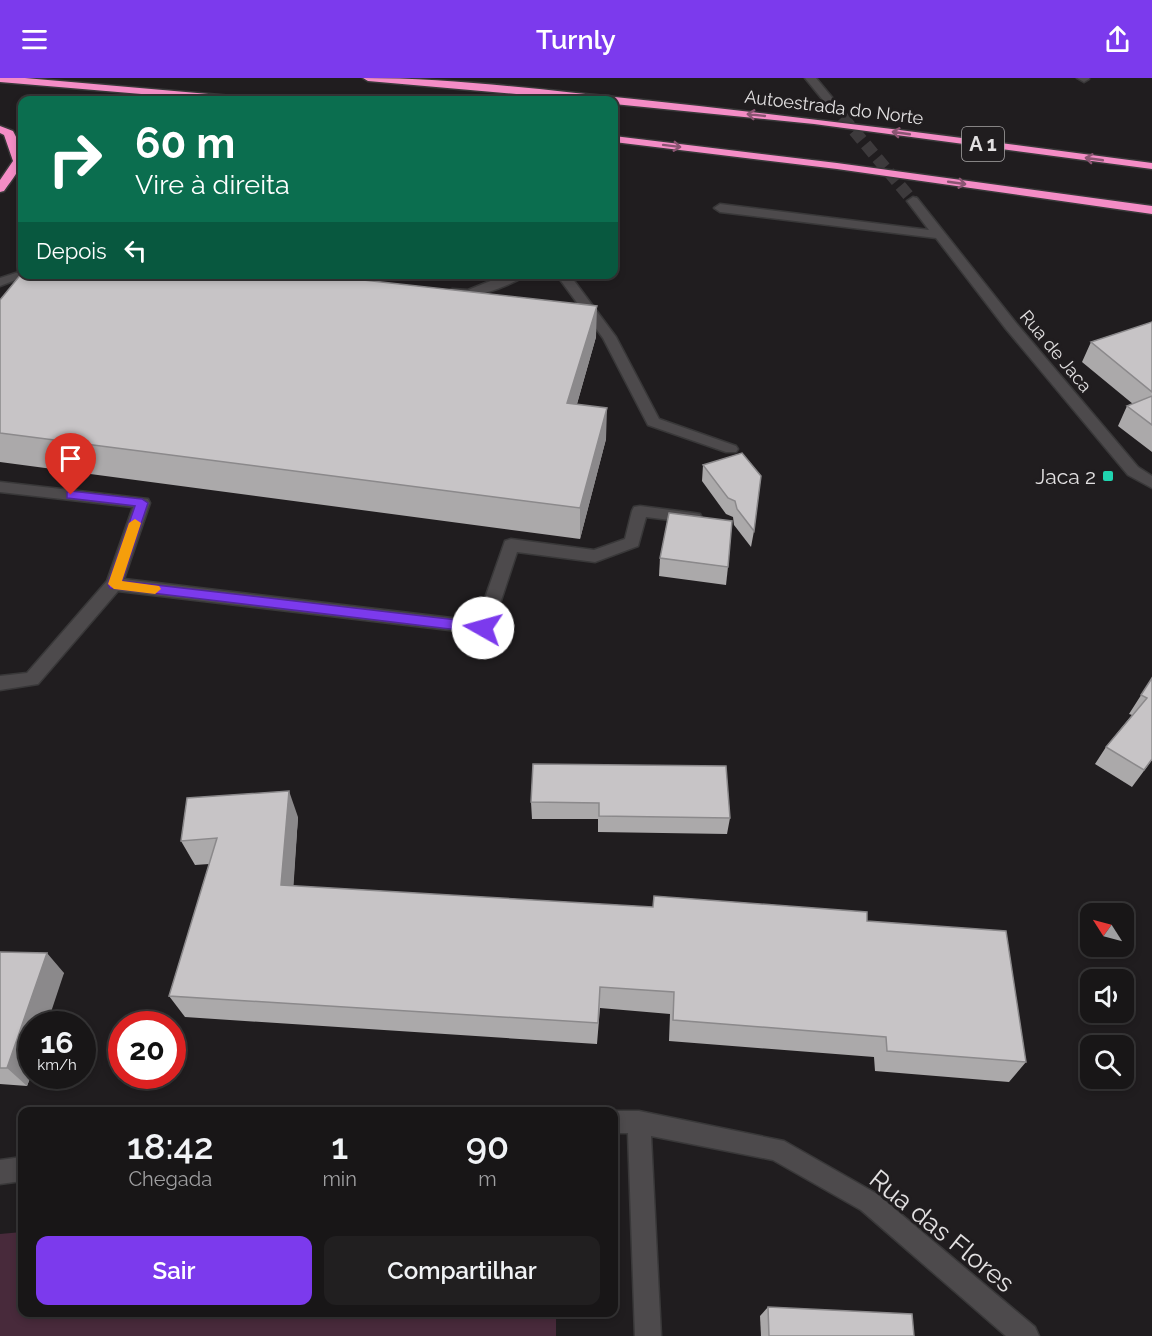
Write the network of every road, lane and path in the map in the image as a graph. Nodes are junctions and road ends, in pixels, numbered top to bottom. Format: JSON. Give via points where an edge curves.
{"nodes":[{"id":1,"x":368,"y":78,"type":"edge"},
{"id":2,"x":810,"y":78,"type":"edge"},
{"id":3,"x":0,"y":79,"type":"edge"},
{"id":4,"x":197,"y":96,"type":"edge"},
{"id":5,"x":570,"y":96,"type":"edge"},
{"id":6,"x":618,"y":101,"type":"edge"},
{"id":7,"x":831,"y":102,"type":"tunnel mouth"},
{"id":8,"x":0,"y":129,"type":"edge"},
{"id":9,"x":618,"y":139,"type":"edge"},
{"id":10,"x":18,"y":158,"type":"edge"},
{"id":11,"x":18,"y":162,"type":"edge"},
{"id":12,"x":1152,"y":166,"type":"edge"},
{"id":13,"x":0,"y":188,"type":"edge"},
{"id":14,"x":913,"y":201,"type":"tunnel mouth"},
{"id":15,"x":720,"y":208,"type":"dead end"},
{"id":16,"x":1152,"y":210,"type":"edge"},
{"id":17,"x":939,"y":235,"type":"junction"},
{"id":18,"x":18,"y":276,"type":"edge"},
{"id":19,"x":508,"y":279,"type":"edge"},
{"id":20,"x":566,"y":279,"type":"edge"},
{"id":21,"x":0,"y":282,"type":"edge"},
{"id":22,"x":434,"y":291,"type":"edge"},
{"id":23,"x":730,"y":449,"type":"dead end"},
{"id":24,"x":1152,"y":483,"type":"edge"},
{"id":25,"x":0,"y":488,"type":"edge"},
{"id":26,"x":715,"y":520,"type":"edge"},
{"id":27,"x":114,"y":584,"type":"junction"},
{"id":28,"x":0,"y":682,"type":"edge"},
{"id":29,"x":618,"y":1122,"type":"edge"},
{"id":30,"x":639,"y":1122,"type":"junction"},
{"id":31,"x":18,"y":1170,"type":"edge"},
{"id":32,"x":0,"y":1172,"type":"edge"},
{"id":33,"x":648,"y":1336,"type":"edge"},
{"id":34,"x":1026,"y":1336,"type":"edge"}],
"edges":[{"from":5,"to":1,"type":"highway","name":"Autoestrada do Norte","number":"A 1","one_way":true},
{"from":2,"to":7,"type":"street"},
{"from":3,"to":4,"type":"highway"},
{"from":12,"to":6,"type":"highway","name":"Autoestrada do Norte","number":"A 1","one_way":true,"via":[[814,121]]},
{"from":8,"to":10,"type":"highway","via":[[9,133]]},
{"from":9,"to":16,"type":"highway","number":"A 1","one_way":true},
{"from":11,"to":13,"type":"highway"},
{"from":14,"to":17,"type":"street","name":"Rua de Jaca"},
{"from":15,"to":17,"type":"street"},
{"from":17,"to":24,"type":"street","name":"Rua de Jaca","via":[[1133,471]]},
{"from":18,"to":21,"type":"street"},
{"from":19,"to":22,"type":"street","via":[[469,294]]},
{"from":20,"to":23,"type":"street","via":[[609,337],[653,422]]},
{"from":25,"to":27,"type":"street","via":[[142,503]]},
{"from":26,"to":27,"type":"street","via":[[640,511],[632,543],[595,556],[510,545],[483,628]]},
{"from":27,"to":28,"type":"street","via":[[32,679]]},
{"from":29,"to":30,"type":"street","name":"Rua das Flores"},
{"from":30,"to":33,"type":"street"},
{"from":30,"to":34,"type":"street","name":"Rua das Flores","via":[[776,1149],[869,1202]]},
{"from":31,"to":32,"type":"street"}]}
